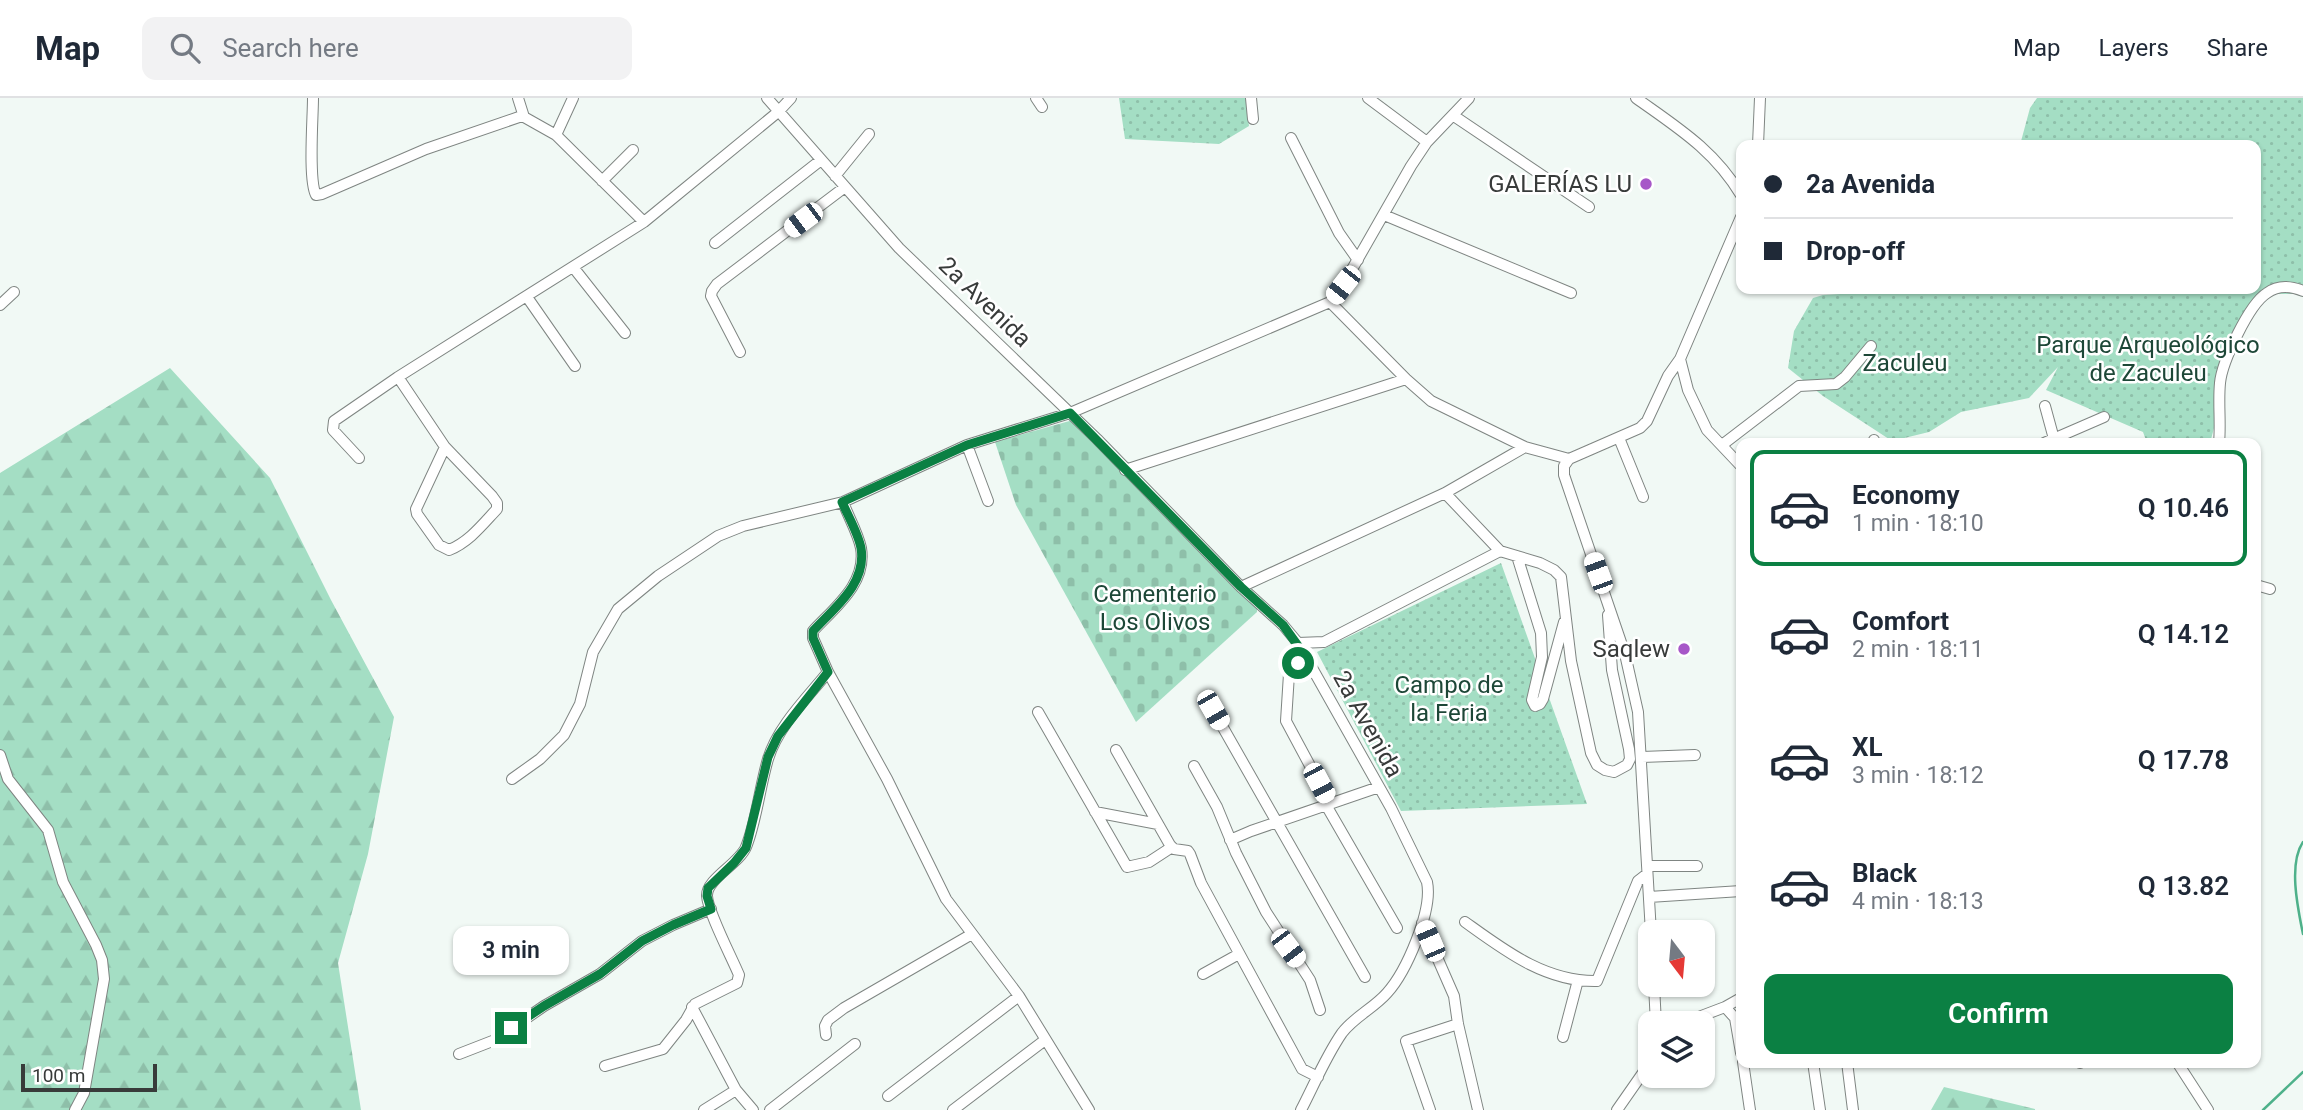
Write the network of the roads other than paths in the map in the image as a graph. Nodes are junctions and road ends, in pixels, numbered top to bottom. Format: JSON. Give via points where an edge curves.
{"nodes":[{"id":1,"x":313,"y":98,"type":"edge"},
{"id":2,"x":519,"y":98,"type":"edge"},
{"id":3,"x":573,"y":98,"type":"edge"},
{"id":4,"x":767,"y":98,"type":"edge"},
{"id":5,"x":791,"y":98,"type":"edge"},
{"id":6,"x":1036,"y":98,"type":"edge"},
{"id":7,"x":1251,"y":98,"type":"edge"},
{"id":8,"x":1367,"y":98,"type":"edge"},
{"id":9,"x":1469,"y":98,"type":"edge"},
{"id":10,"x":1636,"y":98,"type":"edge"},
{"id":11,"x":1760,"y":98,"type":"edge"},
{"id":12,"x":1042,"y":107,"type":"dead end"},
{"id":13,"x":778,"y":112,"type":"junction"},
{"id":14,"x":1454,"y":116,"type":"junction"},
{"id":15,"x":524,"y":117,"type":"junction"},
{"id":16,"x":1253,"y":119,"type":"dead end"},
{"id":17,"x":869,"y":134,"type":"dead end"},
{"id":18,"x":556,"y":135,"type":"junction"},
{"id":19,"x":1291,"y":138,"type":"dead end"},
{"id":20,"x":1758,"y":140,"type":"edge"},
{"id":21,"x":1427,"y":142,"type":"junction"},
{"id":22,"x":633,"y":150,"type":"dead end"},
{"id":23,"x":821,"y":160,"type":"junction"},
{"id":24,"x":835,"y":176,"type":"junction"},
{"id":25,"x":602,"y":181,"type":"junction"},
{"id":26,"x":845,"y":187,"type":"junction"},
{"id":27,"x":1736,"y":187,"type":"edge"},
{"id":28,"x":1589,"y":207,"type":"dead end"},
{"id":29,"x":1384,"y":215,"type":"junction"},
{"id":30,"x":644,"y":222,"type":"junction"},
{"id":31,"x":1736,"y":241,"type":"edge"},
{"id":32,"x":715,"y":243,"type":"dead end"},
{"id":33,"x":1358,"y":260,"type":"junction"},
{"id":34,"x":573,"y":267,"type":"junction"},
{"id":35,"x":2303,"y":291,"type":"edge"},
{"id":36,"x":14,"y":292,"type":"dead end"},
{"id":37,"x":1572,"y":293,"type":"dead end"},
{"id":38,"x":527,"y":297,"type":"junction"},
{"id":39,"x":1330,"y":302,"type":"junction"},
{"id":40,"x":0,"y":305,"type":"edge"},
{"id":41,"x":625,"y":333,"type":"dead end"},
{"id":42,"x":1871,"y":346,"type":"dead end"},
{"id":43,"x":740,"y":352,"type":"dead end"},
{"id":44,"x":1680,"y":359,"type":"junction"},
{"id":45,"x":575,"y":366,"type":"dead end"},
{"id":46,"x":398,"y":377,"type":"junction"},
{"id":47,"x":1406,"y":379,"type":"junction"},
{"id":48,"x":2045,"y":406,"type":"dead end"},
{"id":49,"x":1070,"y":413,"type":"junction"},
{"id":50,"x":2104,"y":416,"type":"dead end"},
{"id":51,"x":1619,"y":438,"type":"junction"},
{"id":52,"x":2049,"y":438,"type":"edge"},
{"id":53,"x":2056,"y":438,"type":"edge"},
{"id":54,"x":2219,"y":438,"type":"edge"},
{"id":55,"x":1722,"y":444,"type":"junction"},
{"id":56,"x":967,"y":445,"type":"junction"},
{"id":57,"x":445,"y":447,"type":"junction"},
{"id":58,"x":1525,"y":447,"type":"junction"},
{"id":59,"x":359,"y":458,"type":"dead end"},
{"id":60,"x":1569,"y":459,"type":"junction"},
{"id":61,"x":1736,"y":460,"type":"edge"},
{"id":62,"x":1125,"y":470,"type":"junction"},
{"id":63,"x":1445,"y":493,"type":"junction"},
{"id":64,"x":1643,"y":497,"type":"dead end"},
{"id":65,"x":988,"y":501,"type":"dead end"},
{"id":66,"x":842,"y":502,"type":"junction"},
{"id":67,"x":1500,"y":551,"type":"junction"},
{"id":68,"x":1517,"y":556,"type":"junction"},
{"id":69,"x":2261,"y":586,"type":"edge"},
{"id":70,"x":1241,"y":587,"type":"junction"},
{"id":71,"x":2270,"y":589,"type":"dead end"},
{"id":72,"x":1607,"y":597,"type":"junction"},
{"id":73,"x":1565,"y":614,"type":"junction"},
{"id":74,"x":1298,"y":643,"type":"junction"},
{"id":75,"x":1306,"y":657,"type":"junction"},
{"id":76,"x":828,"y":672,"type":"junction"},
{"id":77,"x":1213,"y":710,"type":"dead end"},
{"id":78,"x":1038,"y":712,"type":"dead end"},
{"id":79,"x":1116,"y":750,"type":"dead end"},
{"id":80,"x":0,"y":755,"type":"edge"},
{"id":81,"x":1695,"y":755,"type":"dead end"},
{"id":82,"x":1642,"y":757,"type":"junction"},
{"id":83,"x":1194,"y":765,"type":"dead end"},
{"id":84,"x":512,"y":779,"type":"dead end"},
{"id":85,"x":1379,"y":787,"type":"junction"},
{"id":86,"x":1328,"y":804,"type":"junction"},
{"id":87,"x":1095,"y":812,"type":"junction"},
{"id":88,"x":1277,"y":822,"type":"junction"},
{"id":89,"x":1158,"y":824,"type":"junction"},
{"id":90,"x":1230,"y":841,"type":"junction"},
{"id":91,"x":1172,"y":847,"type":"junction"},
{"id":92,"x":1697,"y":866,"type":"dead end"},
{"id":93,"x":1647,"y":870,"type":"junction"},
{"id":94,"x":1736,"y":891,"type":"edge"},
{"id":95,"x":1649,"y":897,"type":"junction"},
{"id":96,"x":711,"y":909,"type":"junction"},
{"id":97,"x":1650,"y":920,"type":"edge"},
{"id":98,"x":1465,"y":922,"type":"dead end"},
{"id":99,"x":1422,"y":923,"type":"junction"},
{"id":100,"x":1397,"y":928,"type":"dead end"},
{"id":101,"x":972,"y":933,"type":"junction"},
{"id":102,"x":1239,"y":954,"type":"junction"},
{"id":103,"x":1203,"y":974,"type":"dead end"},
{"id":104,"x":1365,"y":977,"type":"dead end"},
{"id":105,"x":1578,"y":981,"type":"junction"},
{"id":106,"x":1019,"y":996,"type":"junction"},
{"id":107,"x":1736,"y":1001,"type":"edge"},
{"id":108,"x":692,"y":1007,"type":"junction"},
{"id":109,"x":1725,"y":1007,"type":"junction"},
{"id":110,"x":1320,"y":1010,"type":"dead end"},
{"id":111,"x":1714,"y":1011,"type":"edge"},
{"id":112,"x":1736,"y":1022,"type":"edge"},
{"id":113,"x":1458,"y":1024,"type":"junction"},
{"id":114,"x":826,"y":1035,"type":"dead end"},
{"id":115,"x":1563,"y":1037,"type":"dead end"},
{"id":116,"x":1045,"y":1040,"type":"junction"},
{"id":117,"x":855,"y":1044,"type":"dead end"},
{"id":118,"x":459,"y":1054,"type":"dead end"},
{"id":119,"x":605,"y":1066,"type":"dead end"},
{"id":120,"x":1744,"y":1068,"type":"edge"},
{"id":121,"x":1814,"y":1068,"type":"edge"},
{"id":122,"x":1848,"y":1068,"type":"edge"},
{"id":123,"x":2181,"y":1068,"type":"edge"},
{"id":124,"x":1318,"y":1077,"type":"junction"},
{"id":125,"x":1638,"y":1080,"type":"edge"},
{"id":126,"x":736,"y":1090,"type":"junction"},
{"id":127,"x":888,"y":1096,"type":"dead end"},
{"id":128,"x":75,"y":1110,"type":"edge"},
{"id":129,"x":704,"y":1110,"type":"edge"},
{"id":130,"x":752,"y":1110,"type":"edge"},
{"id":131,"x":770,"y":1110,"type":"edge"},
{"id":132,"x":953,"y":1110,"type":"edge"},
{"id":133,"x":1089,"y":1110,"type":"edge"},
{"id":134,"x":1301,"y":1110,"type":"edge"},
{"id":135,"x":1430,"y":1110,"type":"edge"},
{"id":136,"x":1478,"y":1110,"type":"edge"},
{"id":137,"x":1617,"y":1110,"type":"edge"},
{"id":138,"x":1751,"y":1110,"type":"edge"},
{"id":139,"x":1820,"y":1110,"type":"edge"},
{"id":140,"x":1853,"y":1110,"type":"edge"},
{"id":141,"x":2208,"y":1110,"type":"edge"}],
"edges":[{"from":1,"to":15,"type":"street","via":[[316,195],[426,149]]},
{"from":2,"to":15,"type":"street"},
{"from":3,"to":18,"type":"street"},
{"from":4,"to":13,"type":"street","name":"2a Avenida"},
{"from":5,"to":13,"type":"street"},
{"from":6,"to":12,"type":"street"},
{"from":7,"to":16,"type":"street"},
{"from":8,"to":21,"type":"street"},
{"from":9,"to":14,"type":"street"},
{"from":10,"to":27,"type":"street","via":[[1707,150]]},
{"from":11,"to":20,"type":"street"},
{"from":13,"to":23,"type":"street","name":"2a Avenida"},
{"from":13,"to":30,"type":"street"},
{"from":14,"to":21,"type":"street"},
{"from":14,"to":28,"type":"street"},
{"from":15,"to":18,"type":"street"},
{"from":17,"to":24,"type":"street"},
{"from":18,"to":25,"type":"street"},
{"from":19,"to":33,"type":"street","via":[[1339,233]]},
{"from":21,"to":29,"type":"street"},
{"from":22,"to":25,"type":"street"},
{"from":23,"to":24,"type":"street","name":"2a Avenida"},
{"from":23,"to":32,"type":"street"},
{"from":24,"to":26,"type":"street","name":"2a Avenida"},
{"from":25,"to":30,"type":"street"},
{"from":26,"to":43,"type":"street","via":[[712,291]]},
{"from":26,"to":49,"type":"street","name":"2a Avenida","via":[[899,248]]},
{"from":29,"to":33,"type":"street"},
{"from":29,"to":37,"type":"street"},
{"from":30,"to":34,"type":"street"},
{"from":31,"to":44,"type":"street"},
{"from":33,"to":39,"type":"street"},
{"from":34,"to":38,"type":"street"},
{"from":34,"to":41,"type":"street"},
{"from":35,"to":54,"type":"street","via":[[2281,287],[2265,293],[2250,312],[2225,358]]},
{"from":36,"to":40,"type":"street"},
{"from":38,"to":45,"type":"street"},
{"from":38,"to":46,"type":"street"},
{"from":39,"to":47,"type":"street"},
{"from":39,"to":49,"type":"street"},
{"from":42,"to":55,"type":"street","via":[[1836,384],[1799,386]]},
{"from":44,"to":51,"type":"street","via":[[1647,421]]},
{"from":44,"to":55,"type":"street","via":[[1688,390],[1707,430]]},
{"from":46,"to":57,"type":"street"},
{"from":46,"to":59,"type":"street","via":[[334,422],[333,430]]},
{"from":47,"to":58,"type":"street","via":[[1431,401]]},
{"from":47,"to":62,"type":"street"},
{"from":48,"to":52,"type":"street"},
{"from":49,"to":56,"type":"street"},
{"from":49,"to":62,"type":"street","name":"2a Avenida"},
{"from":50,"to":53,"type":"street"},
{"from":51,"to":60,"type":"street"},
{"from":51,"to":64,"type":"street"},
{"from":55,"to":61,"type":"street"},
{"from":56,"to":65,"type":"street"},
{"from":56,"to":66,"type":"street"},
{"from":57,"to":57,"type":"street","via":[[416,509],[439,545],[449,550],[476,533],[497,503]]},
{"from":58,"to":60,"type":"street"},
{"from":58,"to":63,"type":"street"},
{"from":60,"to":72,"type":"street","via":[[1564,475]]},
{"from":62,"to":70,"type":"street","name":"2a Avenida"},
{"from":63,"to":67,"type":"street"},
{"from":63,"to":70,"type":"street"},
{"from":66,"to":76,"type":"street","via":[[861,548],[861,565],[849,593],[813,631]]},
{"from":66,"to":84,"type":"street","via":[[718,536],[618,609],[593,652],[580,704],[564,735]]},
{"from":67,"to":68,"type":"street"},
{"from":67,"to":74,"type":"street","via":[[1324,642]]},
{"from":68,"to":73,"type":"street","via":[[1541,563],[1561,577]]},
{"from":68,"to":73,"type":"street","via":[[1541,633],[1535,706],[1543,699]]},
{"from":69,"to":71,"type":"street"},
{"from":70,"to":74,"type":"street","name":"2a Avenida"},
{"from":72,"to":73,"type":"street","via":[[1612,670],[1630,759],[1621,770],[1605,770],[1591,754]]},
{"from":72,"to":82,"type":"street","via":[[1638,712]]},
{"from":74,"to":75,"type":"street","name":"2a Avenida"},
{"from":75,"to":85,"type":"street","name":"2a Avenida"},
{"from":75,"to":86,"type":"street","via":[[1289,674],[1286,721]]},
{"from":76,"to":96,"type":"street","via":[[778,736],[768,757],[746,848],[708,888]]},
{"from":76,"to":101,"type":"street","via":[[946,900]]},
{"from":77,"to":88,"type":"street"},
{"from":78,"to":87,"type":"street"},
{"from":79,"to":89,"type":"street"},
{"from":80,"to":128,"type":"street","via":[[8,779],[48,830],[63,881],[102,960],[104,979],[84,1093]]},
{"from":81,"to":82,"type":"street"},
{"from":82,"to":93,"type":"street"},
{"from":83,"to":90,"type":"street"},
{"from":85,"to":86,"type":"street"},
{"from":85,"to":99,"type":"street","name":"2a Avenida","via":[[1427,883]]},
{"from":86,"to":88,"type":"street"},
{"from":86,"to":100,"type":"street"},
{"from":87,"to":89,"type":"street"},
{"from":87,"to":91,"type":"street","via":[[1127,867],[1149,862]]},
{"from":88,"to":90,"type":"street"},
{"from":88,"to":104,"type":"street"},
{"from":89,"to":91,"type":"street"},
{"from":90,"to":110,"type":"street","via":[[1266,912],[1310,980]]},
{"from":91,"to":102,"type":"street","via":[[1190,854]]},
{"from":92,"to":93,"type":"street"},
{"from":93,"to":95,"type":"street"},
{"from":93,"to":105,"type":"street","via":[[1638,881],[1599,980]]},
{"from":94,"to":95,"type":"street"},
{"from":95,"to":97,"type":"street"},
{"from":96,"to":108,"type":"street","via":[[739,979]]},
{"from":96,"to":118,"type":"street","via":[[642,941],[600,974],[495,1040]]},
{"from":98,"to":105,"type":"street","via":[[1513,957]]},
{"from":99,"to":113,"type":"street","via":[[1454,996]]},
{"from":99,"to":124,"type":"street","name":"2a Avenida","via":[[1396,981],[1343,1032]]},
{"from":101,"to":106,"type":"street"},
{"from":101,"to":114,"type":"street","via":[[828,1020]]},
{"from":102,"to":103,"type":"street"},
{"from":102,"to":124,"type":"street","via":[[1302,1069]]},
{"from":105,"to":115,"type":"street"},
{"from":106,"to":116,"type":"street"},
{"from":106,"to":127,"type":"street"},
{"from":107,"to":109,"type":"street"},
{"from":108,"to":119,"type":"street","via":[[663,1049]]},
{"from":108,"to":126,"type":"street"},
{"from":109,"to":111,"type":"street"},
{"from":109,"to":112,"type":"street"},
{"from":113,"to":135,"type":"street","via":[[1406,1041]]},
{"from":113,"to":136,"type":"street"},
{"from":116,"to":132,"type":"street"},
{"from":116,"to":133,"type":"street"},
{"from":117,"to":131,"type":"street"},
{"from":120,"to":138,"type":"street"},
{"from":121,"to":139,"type":"street"},
{"from":122,"to":140,"type":"street"},
{"from":123,"to":141,"type":"street"},
{"from":124,"to":134,"type":"street","name":"2a Avenida"},
{"from":125,"to":137,"type":"street"},
{"from":126,"to":129,"type":"street"},
{"from":126,"to":130,"type":"street"}]}
